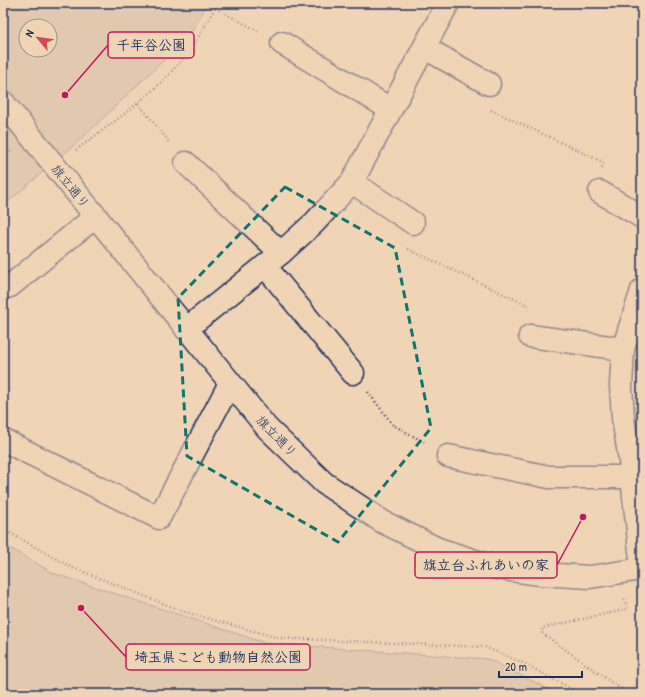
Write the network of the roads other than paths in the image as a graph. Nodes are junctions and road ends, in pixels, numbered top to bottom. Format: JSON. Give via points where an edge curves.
{"nodes":[{"id":1,"x":448,"y":3,"type":"edge"},
{"id":2,"x":282,"y":43,"type":"road end"},
{"id":3,"x":425,"y":48,"type":"junction"},
{"id":4,"x":489,"y":84,"type":"road end"},
{"id":5,"x":3,"y":102,"type":"edge"},
{"id":6,"x":390,"y":109,"type":"junction"},
{"id":7,"x":186,"y":163,"type":"road end"},
{"id":8,"x":352,"y":182,"type":"junction"},
{"id":9,"x":600,"y":192,"type":"road end"},
{"id":10,"x":96,"y":216,"type":"junction"},
{"id":11,"x":642,"y":217,"type":"edge"},
{"id":12,"x":413,"y":223,"type":"road end"},
{"id":13,"x":273,"y":259,"type":"junction"},
{"id":14,"x":3,"y":288,"type":"edge"},
{"id":15,"x":642,"y":290,"type":"edge"},
{"id":16,"x":186,"y":330,"type":"junction"},
{"id":17,"x":530,"y":336,"type":"road end"},
{"id":18,"x":623,"y":349,"type":"junction"},
{"id":19,"x":353,"y":373,"type":"road end"},
{"id":20,"x":230,"y":383,"type":"junction"},
{"id":21,"x":3,"y":440,"type":"edge"},
{"id":22,"x":448,"y":456,"type":"road end"},
{"id":23,"x":634,"y":465,"type":"edge"},
{"id":24,"x":642,"y":569,"type":"edge"}],
"edges":[{"from":1,"to":3,"type":"street"},
{"from":2,"to":6,"type":"street"},
{"from":3,"to":4,"type":"street"},
{"from":3,"to":6,"type":"street"},
{"from":5,"to":10,"type":"street","name":"旗立通り"},
{"from":6,"to":8,"type":"street"},
{"from":7,"to":13,"type":"street"},
{"from":8,"to":12,"type":"street"},
{"from":8,"to":13,"type":"street","via":[[314,222]]},
{"from":9,"to":11,"type":"street"},
{"from":10,"to":14,"type":"street","via":[[10,286]]},
{"from":10,"to":16,"type":"street","name":"旗立通り"},
{"from":13,"to":16,"type":"street"},
{"from":13,"to":19,"type":"street"},
{"from":15,"to":18,"type":"street"},
{"from":16,"to":20,"type":"street","name":"旗立通り"},
{"from":17,"to":18,"type":"street"},
{"from":18,"to":23,"type":"street","via":[[623,418]]},
{"from":20,"to":21,"type":"street","via":[[159,518]]},
{"from":20,"to":24,"type":"street","name":"旗立通り","via":[[267,428],[324,483],[383,522],[438,549],[497,568],[540,574],[590,577]]},
{"from":22,"to":23,"type":"street","via":[[549,477]]},
{"from":23,"to":24,"type":"street"}]}
